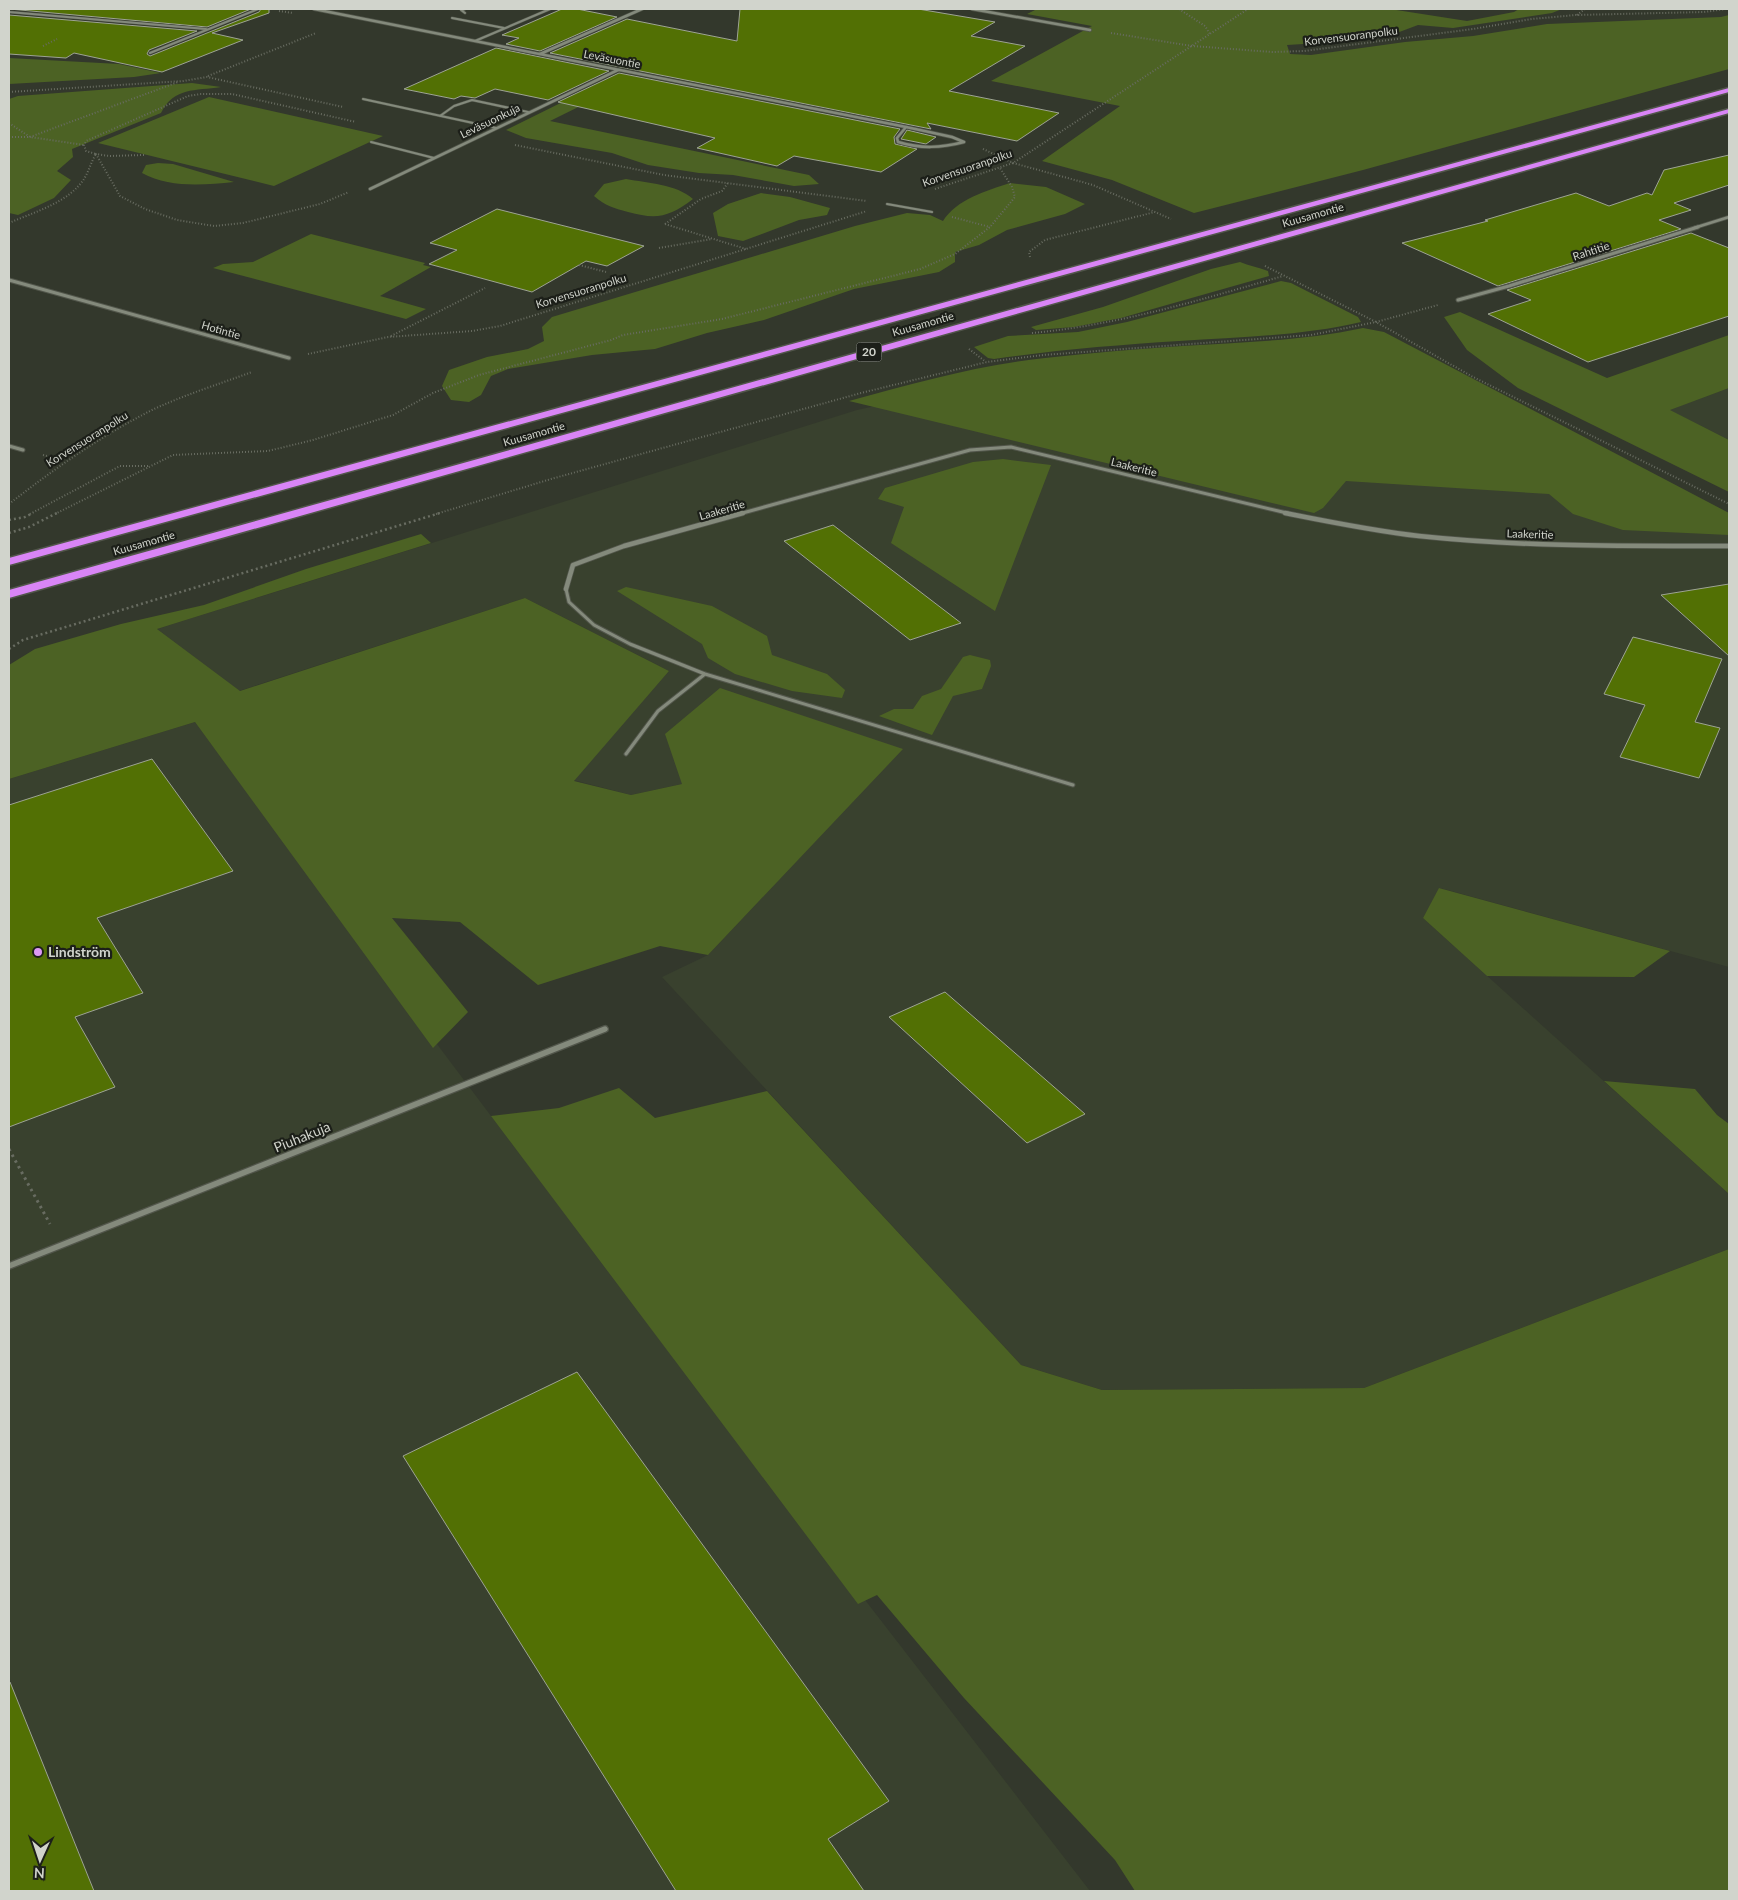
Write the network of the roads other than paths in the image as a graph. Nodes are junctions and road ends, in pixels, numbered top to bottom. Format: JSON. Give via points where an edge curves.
{"nodes":[{"id":1,"x":258,"y":9,"type":"edge"},
{"id":2,"x":314,"y":9,"type":"edge"},
{"id":3,"x":465,"y":9,"type":"edge"},
{"id":4,"x":550,"y":9,"type":"edge"},
{"id":5,"x":642,"y":9,"type":"edge"},
{"id":6,"x":972,"y":9,"type":"edge"},
{"id":7,"x":9,"y":12,"type":"edge"},
{"id":8,"x":465,"y":13,"type":"dead end"},
{"id":9,"x":452,"y":18,"type":"dead end"},
{"id":10,"x":504,"y":28,"type":"junction"},
{"id":11,"x":206,"y":29,"type":"junction"},
{"id":12,"x":1090,"y":30,"type":"road end"},
{"id":13,"x":475,"y":41,"type":"junction"},
{"id":14,"x":150,"y":52,"type":"dead end"},
{"id":15,"x":540,"y":54,"type":"junction"},
{"id":16,"x":619,"y":70,"type":"junction"},
{"id":17,"x":1729,"y":90,"type":"edge"},
{"id":18,"x":363,"y":100,"type":"dead end"},
{"id":19,"x":1729,"y":110,"type":"edge"},
{"id":20,"x":528,"y":112,"type":"junction"},
{"id":21,"x":440,"y":116,"type":"junction"},
{"id":22,"x":906,"y":127,"type":"junction"},
{"id":23,"x":496,"y":128,"type":"junction"},
{"id":24,"x":371,"y":142,"type":"dead end"},
{"id":25,"x":434,"y":158,"type":"junction"},
{"id":26,"x":370,"y":188,"type":"dead end"},
{"id":27,"x":887,"y":204,"type":"road end"},
{"id":28,"x":932,"y":212,"type":"road end"},
{"id":29,"x":1729,"y":217,"type":"edge"},
{"id":30,"x":9,"y":280,"type":"edge"},
{"id":31,"x":1458,"y":300,"type":"road end"},
{"id":32,"x":289,"y":358,"type":"road end"},
{"id":33,"x":9,"y":446,"type":"edge"},
{"id":34,"x":24,"y":450,"type":"dead end"},
{"id":35,"x":1729,"y":546,"type":"edge"},
{"id":36,"x":9,"y":562,"type":"edge"},
{"id":37,"x":566,"y":590,"type":"joint"},
{"id":38,"x":9,"y":594,"type":"edge"},
{"id":39,"x":705,"y":674,"type":"junction"},
{"id":40,"x":626,"y":754,"type":"dead end"},
{"id":41,"x":1073,"y":785,"type":"dead end"},
{"id":42,"x":605,"y":1029,"type":"dead end"},
{"id":43,"x":9,"y":1266,"type":"edge"}],
"edges":[{"from":1,"to":11,"type":"lane"},
{"from":2,"to":13,"type":"street","name":"Leväsuontie"},
{"from":3,"to":8,"type":"lane","via":[[461,10]]},
{"from":4,"to":10,"type":"lane"},
{"from":5,"to":15,"type":"street"},
{"from":6,"to":12,"type":"street"},
{"from":7,"to":11,"type":"lane"},
{"from":9,"to":10,"type":"lane"},
{"from":10,"to":13,"type":"lane"},
{"from":11,"to":14,"type":"lane"},
{"from":13,"to":15,"type":"street","name":"Leväsuontie"},
{"from":15,"to":16,"type":"street","name":"Leväsuontie"},
{"from":16,"to":20,"type":"street","name":"Leväsuonkuja"},
{"from":16,"to":22,"type":"street","name":"Leväsuontie"},
{"from":17,"to":36,"type":"highway","name":"Kuusamontie","number":"20"},
{"from":18,"to":21,"type":"lane"},
{"from":19,"to":38,"type":"highway","name":"Kuusamontie","number":"20"},
{"from":20,"to":21,"type":"lane","via":[[472,100],[464,101]]},
{"from":20,"to":23,"type":"street","name":"Leväsuonkuja"},
{"from":21,"to":23,"type":"lane"},
{"from":22,"to":22,"type":"street","name":"Leväsuontie","via":[[952,137],[964,142],[940,148],[908,146],[898,142],[897,138]]},
{"from":23,"to":25,"type":"street","name":"Leväsuonkuja"},
{"from":24,"to":25,"type":"lane"},
{"from":25,"to":26,"type":"street","name":"Leväsuonkuja"},
{"from":27,"to":28,"type":"lane"},
{"from":29,"to":31,"type":"street","name":"Rahtitie"},
{"from":30,"to":32,"type":"street","name":"Hotintie"},
{"from":33,"to":34,"type":"street"},
{"from":35,"to":37,"type":"street","name":"Laakeritie","via":[[1462,540],[1377,530],[1290,515],[1011,447],[970,450],[624,546],[572,565]]},
{"from":37,"to":39,"type":"lane","via":[[569,602],[594,625],[630,644]]},
{"from":39,"to":40,"type":"lane","via":[[658,711]]},
{"from":39,"to":41,"type":"lane"},
{"from":42,"to":43,"type":"street","name":"Piuhakuja"}]}
